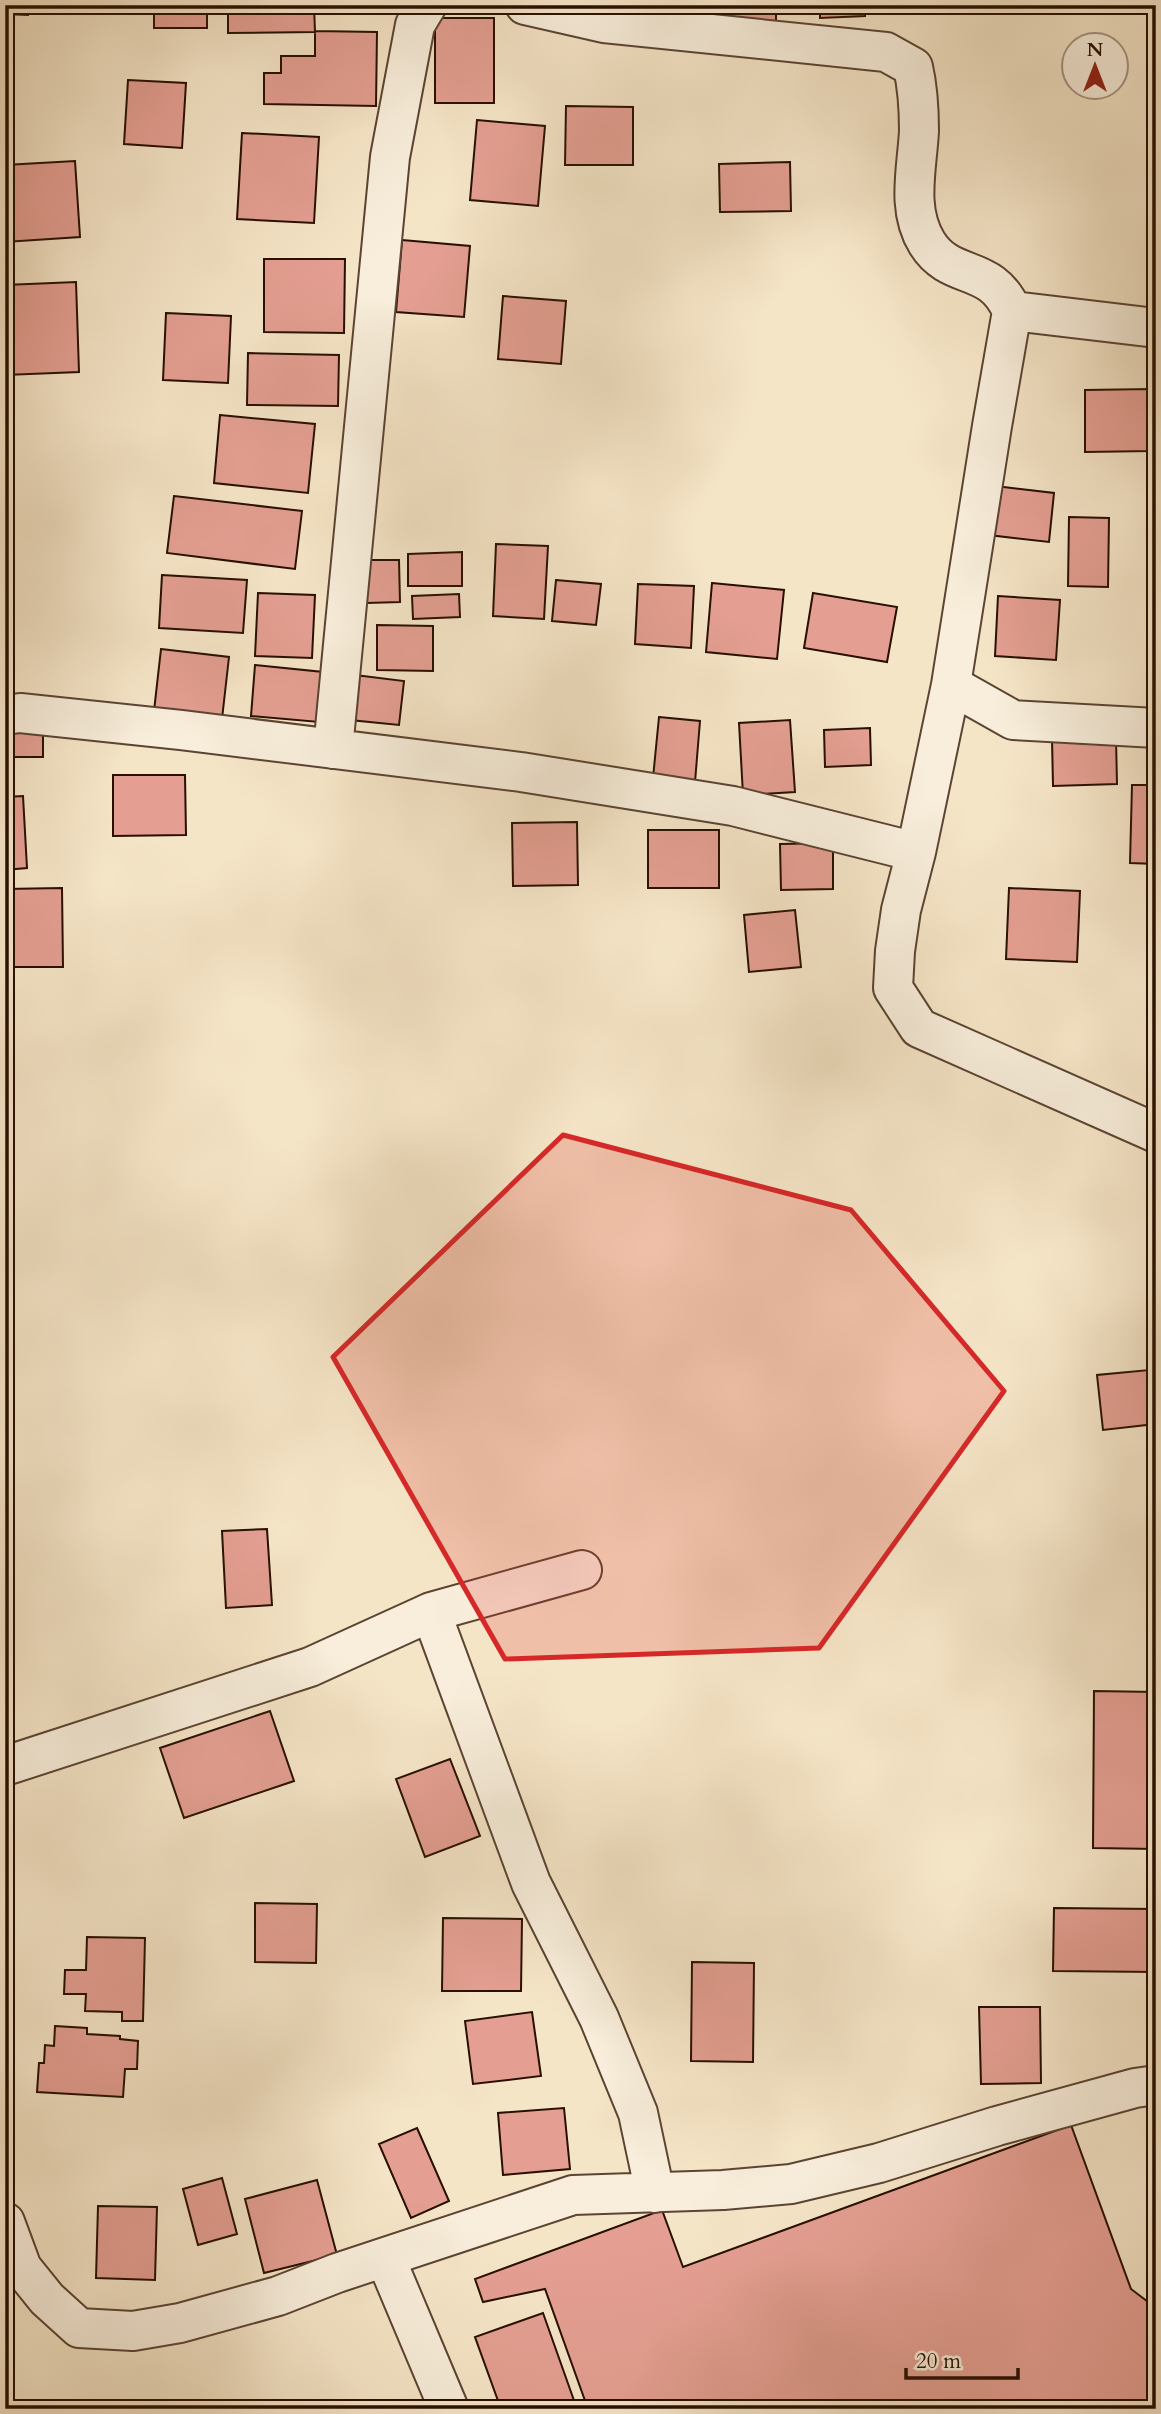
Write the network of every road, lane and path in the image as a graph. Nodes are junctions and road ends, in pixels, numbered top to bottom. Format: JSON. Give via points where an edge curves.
{"nodes":[{"id":1,"x":427,"y":5,"type":"edge"},
{"id":2,"x":525,"y":5,"type":"edge"},
{"id":3,"x":1012,"y":311,"type":"junction"},
{"id":4,"x":1156,"y":328,"type":"edge"},
{"id":5,"x":951,"y":685,"type":"junction"},
{"id":6,"x":5,"y":715,"type":"edge"},
{"id":7,"x":1156,"y":727,"type":"edge"},
{"id":8,"x":333,"y":749,"type":"junction"},
{"id":9,"x":916,"y":852,"type":"junction"},
{"id":10,"x":1156,"y":1133,"type":"edge"},
{"id":11,"x":582,"y":1570,"type":"dead end"},
{"id":12,"x":431,"y":1612,"type":"junction"},
{"id":13,"x":5,"y":1766,"type":"edge"},
{"id":14,"x":1156,"y":2085,"type":"edge"},
{"id":15,"x":655,"y":2193,"type":"junction"},
{"id":16,"x":5,"y":2222,"type":"edge"},
{"id":17,"x":385,"y":2257,"type":"junction"},
{"id":18,"x":14,"y":2268,"type":"edge"},
{"id":19,"x":449,"y":2409,"type":"edge"}],
"edges":[{"from":1,"to":8,"type":"street","via":[[415,25],[390,157]]},
{"from":2,"to":3,"type":"street","via":[[604,23],[886,52],[912,67],[919,91],[913,207],[927,243],[950,266],[985,277],[1005,294]]},
{"from":3,"to":4,"type":"street"},
{"from":3,"to":5,"type":"street"},
{"from":5,"to":7,"type":"street","via":[[1013,720]]},
{"from":5,"to":9,"type":"street"},
{"from":6,"to":8,"type":"street","via":[[20,713]]},
{"from":8,"to":9,"type":"street","via":[[522,772],[733,806]]},
{"from":9,"to":10,"type":"street","via":[[901,910],[893,988],[919,1028]]},
{"from":11,"to":12,"type":"street"},
{"from":12,"to":13,"type":"street","via":[[310,1667]]},
{"from":12,"to":15,"type":"street","via":[[531,1883],[599,2018],[638,2113]]},
{"from":14,"to":15,"type":"street","via":[[791,2184]]},
{"from":15,"to":17,"type":"street","via":[[573,2196]]},
{"from":16,"to":18,"type":"street"},
{"from":17,"to":18,"type":"street","via":[[278,2296],[134,2331],[79,2328]]},
{"from":17,"to":19,"type":"street"}]}
